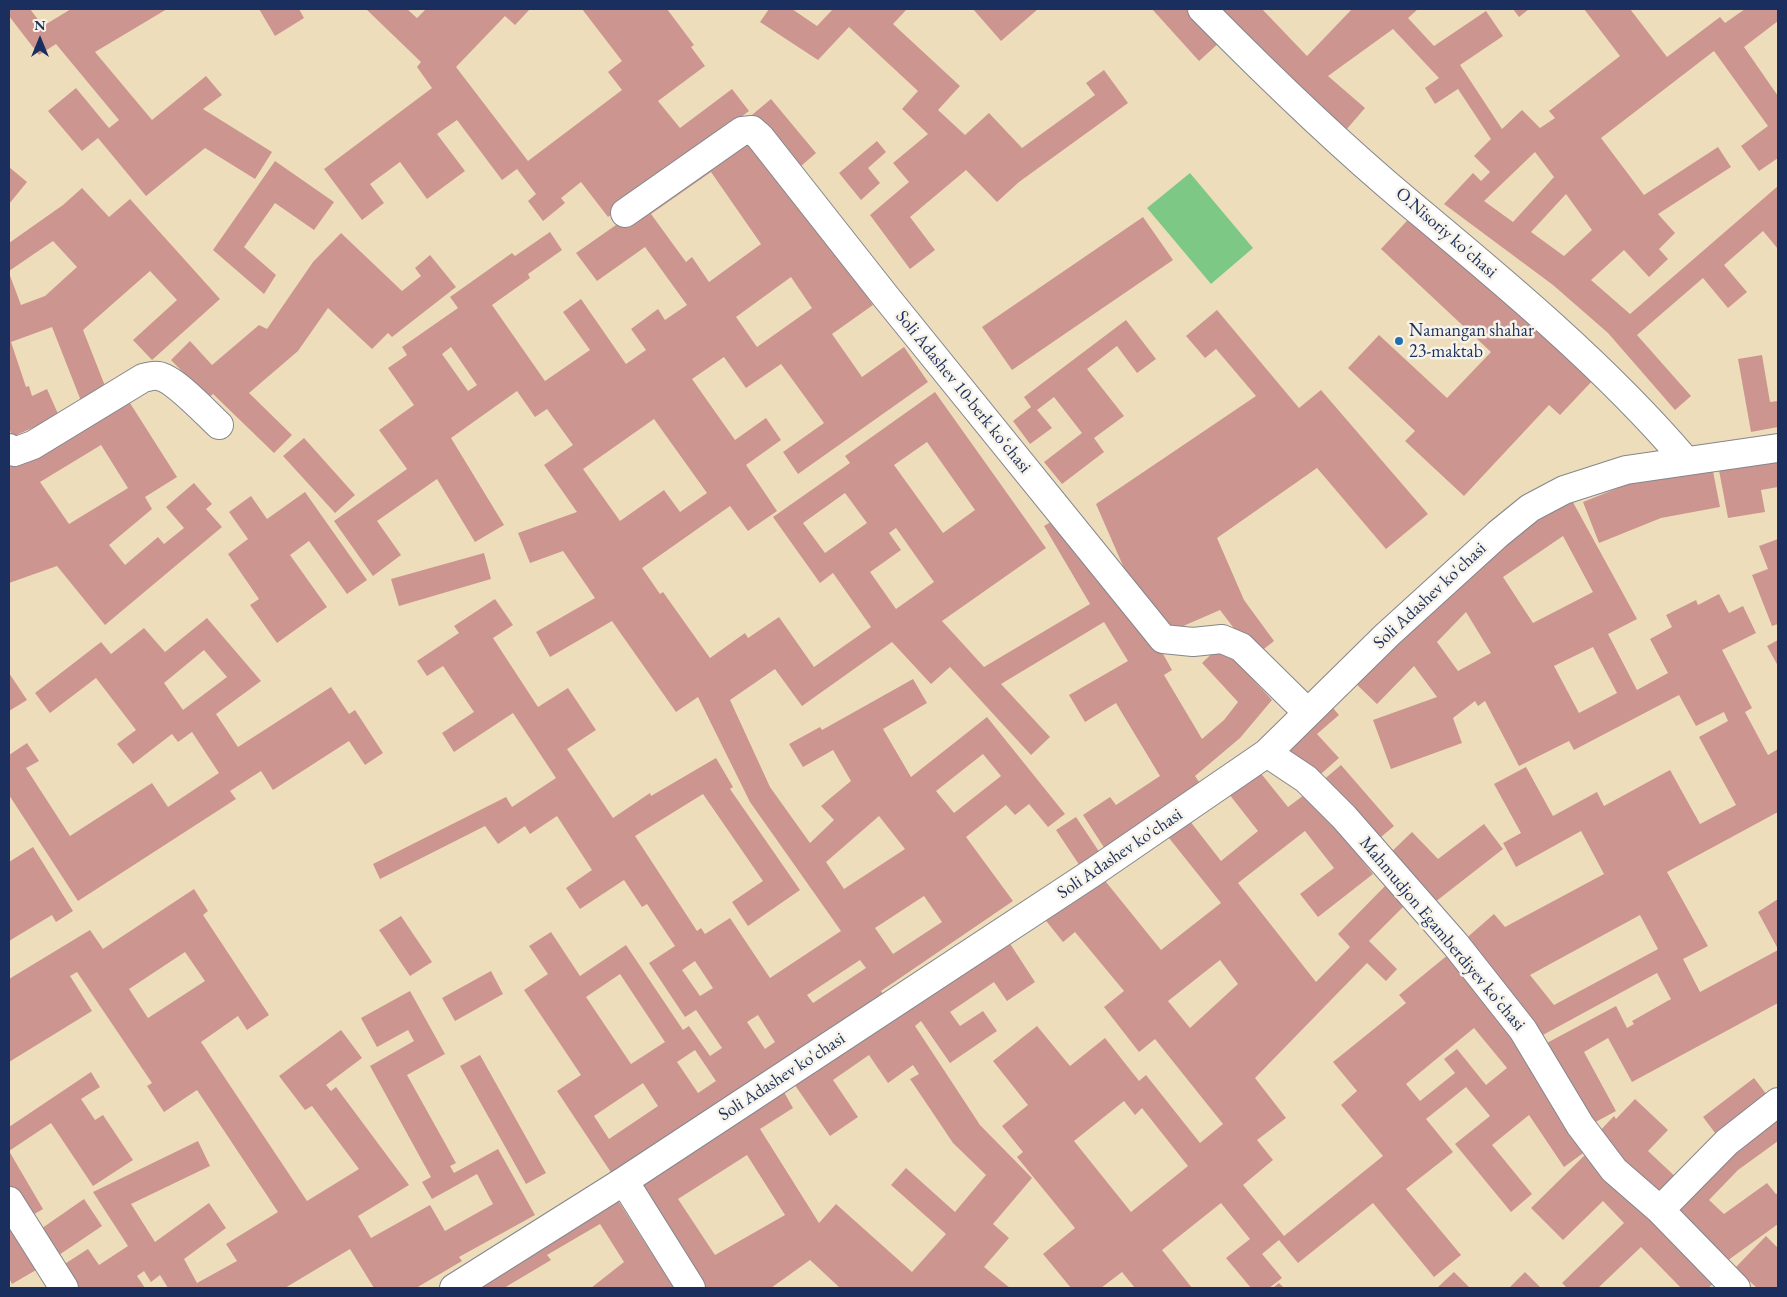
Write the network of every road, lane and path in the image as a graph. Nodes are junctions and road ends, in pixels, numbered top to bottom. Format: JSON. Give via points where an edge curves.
{"nodes":[{"id":1,"x":1202,"y":9,"type":"edge"},
{"id":2,"x":625,"y":213,"type":"dead end"},
{"id":3,"x":219,"y":425,"type":"dead end"},
{"id":4,"x":9,"y":448,"type":"edge"},
{"id":5,"x":1778,"y":448,"type":"edge"},
{"id":6,"x":1686,"y":461,"type":"junction"},
{"id":7,"x":1307,"y":712,"type":"junction"},
{"id":8,"x":1267,"y":753,"type":"junction"},
{"id":9,"x":1778,"y":1102,"type":"edge"},
{"id":10,"x":624,"y":1181,"type":"junction"},
{"id":11,"x":9,"y":1201,"type":"edge"},
{"id":12,"x":1660,"y":1210,"type":"junction"},
{"id":13,"x":64,"y":1288,"type":"edge"},
{"id":14,"x":454,"y":1288,"type":"edge"},
{"id":15,"x":691,"y":1288,"type":"edge"},
{"id":16,"x":1736,"y":1288,"type":"edge"}],
"edges":[{"from":1,"to":6,"type":"street","name":"O.Nisoriy ko'chasi","via":[[1285,90],[1645,413]]},
{"from":2,"to":7,"type":"street","name":"Soli Adashev 10-berk koʻchasi","via":[[742,131],[752,130],[1163,639],[1193,642],[1222,639],[1240,647]]},
{"from":3,"to":4,"type":"street","via":[[170,381],[154,376],[143,378],[33,446],[14,452]]},
{"from":5,"to":6,"type":"street","name":"Soli Adashev ko'chasi"},
{"from":6,"to":7,"type":"street","name":"Soli Adashev ko'chasi","via":[[1626,470],[1564,490],[1530,508],[1386,635]]},
{"from":7,"to":8,"type":"street","name":"Soli Adashev ko'chasi"},
{"from":8,"to":10,"type":"street","name":"Soli Adashev ko'chasi","via":[[1087,876]]},
{"from":8,"to":12,"type":"street","name":"Mahmudjon Egamberdiyev koʻchasi","via":[[1306,779],[1456,946],[1523,1030],[1580,1125],[1614,1170]]},
{"from":9,"to":12,"type":"street","via":[[1727,1142]]},
{"from":10,"to":14,"type":"street","name":"Soli Adashev ko'chasi"},
{"from":10,"to":15,"type":"street"},
{"from":11,"to":13,"type":"street"},
{"from":12,"to":16,"type":"street","name":"Mahmudjon Egamberdiyev koʻchasi"}]}
